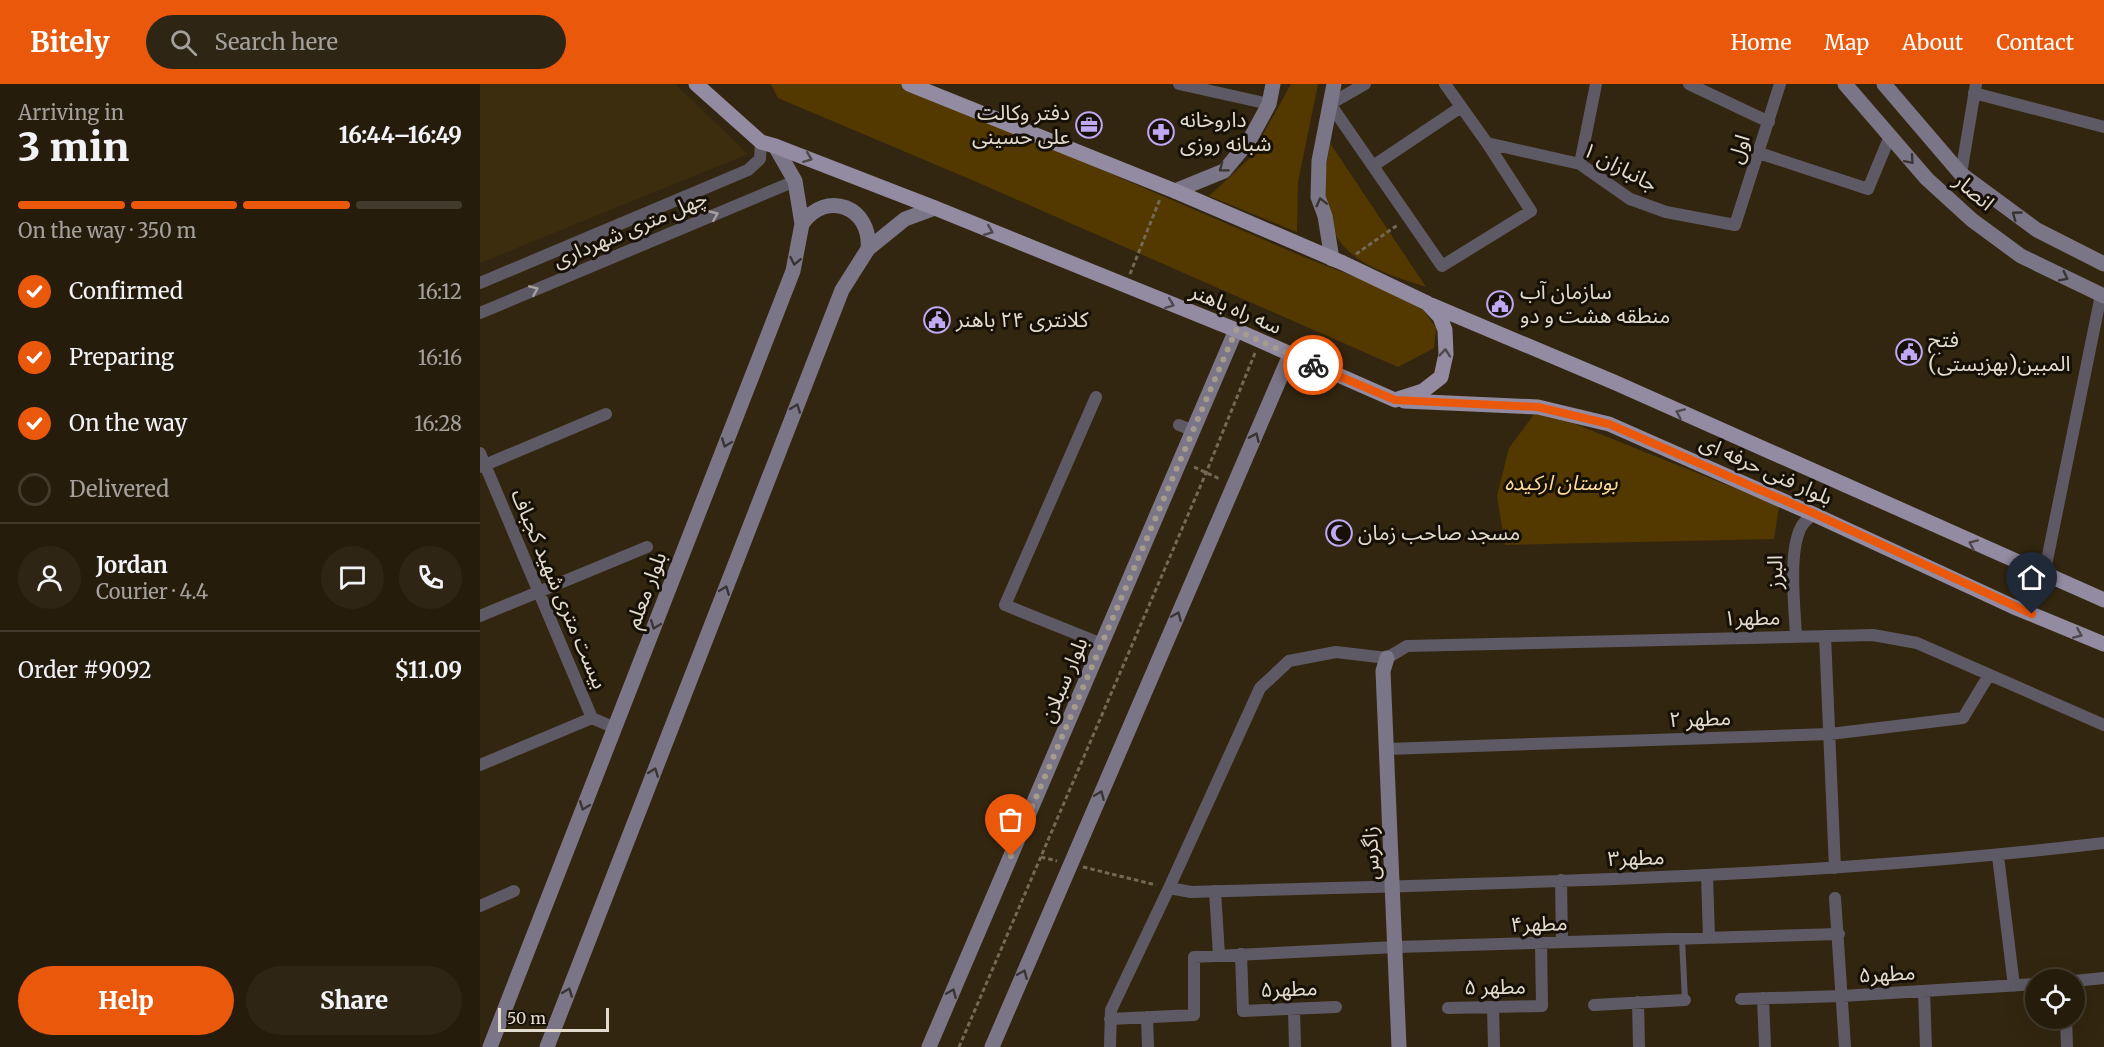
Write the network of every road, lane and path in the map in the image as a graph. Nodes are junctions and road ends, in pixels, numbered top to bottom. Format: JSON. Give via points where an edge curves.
{"nodes":[{"id":1,"x":696,"y":84,"type":"edge"},
{"id":2,"x":909,"y":84,"type":"edge"},
{"id":3,"x":1179,"y":84,"type":"edge"},
{"id":4,"x":1273,"y":84,"type":"edge"},
{"id":5,"x":1334,"y":84,"type":"edge"},
{"id":6,"x":1365,"y":84,"type":"edge"},
{"id":7,"x":1445,"y":84,"type":"edge"},
{"id":8,"x":1596,"y":84,"type":"edge"},
{"id":9,"x":1689,"y":84,"type":"edge"},
{"id":10,"x":1780,"y":84,"type":"edge"},
{"id":11,"x":1845,"y":84,"type":"edge"},
{"id":12,"x":1884,"y":84,"type":"edge"},
{"id":13,"x":1975,"y":89,"type":"edge"},
{"id":14,"x":1269,"y":104,"type":"junction"},
{"id":15,"x":1330,"y":104,"type":"junction"},
{"id":16,"x":1461,"y":107,"type":"junction"},
{"id":17,"x":1768,"y":122,"type":"junction"},
{"id":18,"x":2104,"y":127,"type":"edge"},
{"id":19,"x":1890,"y":136,"type":"junction"},
{"id":20,"x":1487,"y":143,"type":"junction"},
{"id":21,"x":768,"y":144,"type":"junction"},
{"id":22,"x":1759,"y":153,"type":"junction"},
{"id":23,"x":1580,"y":164,"type":"junction"},
{"id":24,"x":1373,"y":166,"type":"junction"},
{"id":25,"x":1961,"y":174,"type":"junction"},
{"id":26,"x":795,"y":181,"type":"junction"},
{"id":27,"x":1170,"y":189,"type":"junction"},
{"id":28,"x":935,"y":208,"type":"junction"},
{"id":29,"x":1408,"y":218,"type":"junction"},
{"id":30,"x":802,"y":224,"type":"junction"},
{"id":31,"x":1735,"y":225,"type":"joint"},
{"id":32,"x":868,"y":249,"type":"junction"},
{"id":33,"x":1337,"y":261,"type":"junction"},
{"id":34,"x":2104,"y":264,"type":"edge"},
{"id":35,"x":480,"y":283,"type":"edge"},
{"id":36,"x":1125,"y":286,"type":"junction"},
{"id":37,"x":2102,"y":295,"type":"edge"},
{"id":38,"x":1427,"y":303,"type":"junction"},
{"id":39,"x":480,"y":312,"type":"edge"},
{"id":40,"x":1236,"y":330,"type":"junction"},
{"id":41,"x":1261,"y":340,"type":"junction"},
{"id":42,"x":1290,"y":355,"type":"junction"},
{"id":43,"x":1096,"y":397,"type":"dead end"},
{"id":44,"x":1395,"y":400,"type":"junction"},
{"id":45,"x":606,"y":414,"type":"dead end"},
{"id":46,"x":1179,"y":425,"type":"dead end"},
{"id":47,"x":1194,"y":431,"type":"junction"},
{"id":48,"x":482,"y":461,"type":"edge"},
{"id":49,"x":1181,"y":461,"type":"junction"},
{"id":50,"x":1206,"y":473,"type":"junction"},
{"id":51,"x":1832,"y":480,"type":"junction"},
{"id":52,"x":1233,"y":485,"type":"junction"},
{"id":53,"x":1813,"y":513,"type":"junction"},
{"id":54,"x":646,"y":547,"type":"dead end"},
{"id":55,"x":2044,"y":575,"type":"junction"},
{"id":56,"x":539,"y":592,"type":"junction"},
{"id":57,"x":2104,"y":600,"type":"edge"},
{"id":58,"x":480,"y":616,"type":"edge"},
{"id":59,"x":1825,"y":636,"type":"junction"},
{"id":60,"x":1796,"y":637,"type":"junction"},
{"id":61,"x":1102,"y":644,"type":"junction"},
{"id":62,"x":2104,"y":644,"type":"edge"},
{"id":63,"x":1386,"y":658,"type":"junction"},
{"id":64,"x":1989,"y":675,"type":"junction"},
{"id":65,"x":592,"y":718,"type":"junction"},
{"id":66,"x":2104,"y":725,"type":"edge"},
{"id":67,"x":615,"y":728,"type":"junction"},
{"id":68,"x":1830,"y":734,"type":"junction"},
{"id":69,"x":1387,"y":749,"type":"junction"},
{"id":70,"x":480,"y":765,"type":"edge"},
{"id":71,"x":2104,"y":843,"type":"edge"},
{"id":72,"x":1998,"y":856,"type":"junction"},
{"id":73,"x":1041,"y":857,"type":"junction"},
{"id":74,"x":1070,"y":864,"type":"junction"},
{"id":75,"x":1835,"y":867,"type":"junction"},
{"id":76,"x":1707,"y":875,"type":"junction"},
{"id":77,"x":1561,"y":880,"type":"junction"},
{"id":78,"x":1393,"y":886,"type":"junction"},
{"id":79,"x":1169,"y":888,"type":"junction"},
{"id":80,"x":514,"y":891,"type":"dead end"},
{"id":81,"x":1215,"y":891,"type":"junction"},
{"id":82,"x":1835,"y":898,"type":"dead end"},
{"id":83,"x":480,"y":906,"type":"edge"},
{"id":84,"x":1839,"y":934,"type":"junction"},
{"id":85,"x":1709,"y":938,"type":"junction"},
{"id":86,"x":1682,"y":939,"type":"junction"},
{"id":87,"x":1562,"y":942,"type":"junction"},
{"id":88,"x":1541,"y":943,"type":"junction"},
{"id":89,"x":1396,"y":947,"type":"junction"},
{"id":90,"x":1241,"y":954,"type":"junction"},
{"id":91,"x":1219,"y":955,"type":"junction"},
{"id":92,"x":2104,"y":978,"type":"edge"},
{"id":93,"x":2085,"y":980,"type":"edge"},
{"id":94,"x":2025,"y":985,"type":"edge"},
{"id":95,"x":2014,"y":986,"type":"junction"},
{"id":96,"x":1924,"y":992,"type":"junction"},
{"id":97,"x":1842,"y":996,"type":"junction"},
{"id":98,"x":1763,"y":998,"type":"junction"},
{"id":99,"x":1741,"y":999,"type":"dead end"},
{"id":100,"x":1685,"y":1000,"type":"joint"},
{"id":101,"x":1638,"y":1002,"type":"junction"},
{"id":102,"x":1594,"y":1005,"type":"dead end"},
{"id":103,"x":1336,"y":1007,"type":"dead end"},
{"id":104,"x":1493,"y":1007,"type":"junction"},
{"id":105,"x":1448,"y":1008,"type":"dead end"},
{"id":106,"x":1293,"y":1009,"type":"junction"},
{"id":107,"x":1147,"y":1017,"type":"junction"},
{"id":108,"x":1110,"y":1019,"type":"junction"},
{"id":109,"x":2066,"y":1029,"type":"edge"},
{"id":110,"x":490,"y":1047,"type":"edge"},
{"id":111,"x":547,"y":1047,"type":"edge"},
{"id":112,"x":929,"y":1047,"type":"edge"},
{"id":113,"x":959,"y":1047,"type":"edge"},
{"id":114,"x":992,"y":1047,"type":"edge"},
{"id":115,"x":1110,"y":1047,"type":"edge"},
{"id":116,"x":1148,"y":1047,"type":"edge"},
{"id":117,"x":1295,"y":1047,"type":"edge"},
{"id":118,"x":1399,"y":1047,"type":"edge"},
{"id":119,"x":1494,"y":1047,"type":"edge"},
{"id":120,"x":1639,"y":1047,"type":"edge"},
{"id":121,"x":1765,"y":1047,"type":"edge"},
{"id":122,"x":1845,"y":1047,"type":"edge"},
{"id":123,"x":1926,"y":1047,"type":"edge"},
{"id":124,"x":2067,"y":1047,"type":"edge"}],
"edges":[{"from":1,"to":21,"type":"main road","name":"سه راه باهنر"},
{"from":2,"to":27,"type":"main road"},
{"from":3,"to":14,"type":"street"},
{"from":4,"to":14,"type":"main road"},
{"from":5,"to":15,"type":"main road"},
{"from":6,"to":15,"type":"street"},
{"from":7,"to":16,"type":"street"},
{"from":8,"to":23,"type":"street"},
{"from":9,"to":17,"type":"street"},
{"from":10,"to":17,"type":"street","name":"اول"},
{"from":11,"to":19,"type":"main road","name":"انصار"},
{"from":12,"to":25,"type":"main road","name":"انصار"},
{"from":13,"to":18,"type":"street"},
{"from":13,"to":25,"type":"street"},
{"from":14,"to":27,"type":"main road","one_way":true,"via":[[1250,141],[1224,171]]},
{"from":15,"to":24,"type":"street"},
{"from":33,"to":15,"type":"main road","one_way":true,"via":[[1318,197],[1319,161]]},
{"from":16,"to":20,"type":"street"},
{"from":16,"to":24,"type":"street"},
{"from":17,"to":22,"type":"street","name":"اول"},
{"from":19,"to":22,"type":"street","via":[[1868,189]]},
{"from":19,"to":37,"type":"main road","name":"انصار","one_way":true,"via":[[1927,179],[1972,220],[2021,256]]},
{"from":20,"to":23,"type":"street","name":"جانبازان ۱"},
{"from":20,"to":29,"type":"street","via":[[1531,211],[1442,266]]},
{"from":21,"to":26,"type":"main road","name":"بلوار معلم"},
{"from":21,"to":28,"type":"main road","name":"سه راه باهنر","one_way":true},
{"from":21,"to":35,"type":"street","via":[[748,170]]},
{"from":22,"to":31,"type":"street","name":"اول"},
{"from":23,"to":31,"type":"street","name":"جانبازان ۱","via":[[1630,199],[1666,212]]},
{"from":24,"to":29,"type":"street"},
{"from":34,"to":25,"type":"main road","name":"انصار","one_way":true,"via":[[2037,230]]},
{"from":26,"to":30,"type":"main road","name":"بلوار معلم"},
{"from":39,"to":26,"type":"street","name":"چهل متری شهرداری","one_way":true},
{"from":27,"to":33,"type":"main road"},
{"from":27,"to":36,"type":"path"},
{"from":28,"to":32,"type":"main road","via":[[905,219]]},
{"from":28,"to":36,"type":"main road","name":"سه راه باهنر","one_way":true},
{"from":29,"to":33,"type":"path"},
{"from":30,"to":32,"type":"main road","via":[[812,212],[825,206],[848,208],[865,225]]},
{"from":30,"to":67,"type":"main road","name":"بلوار معلم","one_way":true,"via":[[793,271]]},
{"from":111,"to":32,"type":"main road","one_way":true,"via":[[842,290]]},
{"from":33,"to":38,"type":"main road"},
{"from":36,"to":40,"type":"main road","name":"سه راه باهنر","one_way":true},
{"from":37,"to":55,"type":"street"},
{"from":44,"to":38,"type":"main road","one_way":true,"via":[[1423,391],[1441,377],[1446,354],[1445,330],[1440,317]]},
{"from":51,"to":38,"type":"main road","name":"بلوار فنی حرفه ای","one_way":true},
{"from":40,"to":41,"type":"main road","name":"سه راه باهنر"},
{"from":40,"to":47,"type":"main road","name":"بلوار سبلان"},
{"from":41,"to":42,"type":"main road","name":"سه راه باهنر"},
{"from":41,"to":50,"type":"path"},
{"from":42,"to":44,"type":"main road","name":"سه راه باهنر"},
{"from":52,"to":42,"type":"main road","one_way":true},
{"from":43,"to":61,"type":"street","via":[[1005,605]]},
{"from":44,"to":53,"type":"main road","name":"بلوار فنی حرفه ای","via":[[1538,407],[1609,424]]},
{"from":45,"to":48,"type":"street"},
{"from":46,"to":47,"type":"street"},
{"from":47,"to":49,"type":"main road","name":"بلوار سبلان"},
{"from":48,"to":56,"type":"street","name":"بیست متری شهید کجباف"},
{"from":49,"to":50,"type":"path"},
{"from":49,"to":61,"type":"main road","name":"بلوار سبلان"},
{"from":50,"to":52,"type":"path"},
{"from":50,"to":73,"type":"path"},
{"from":51,"to":53,"type":"path"},
{"from":55,"to":51,"type":"main road","name":"بلوار فنی حرفه ای","one_way":true},
{"from":74,"to":52,"type":"main road","one_way":true},
{"from":53,"to":60,"type":"street","name":"البرز","via":[[1796,542]]},
{"from":53,"to":62,"type":"main road","name":"بلوار فنی حرفه ای","one_way":true,"via":[[2014,607]]},
{"from":54,"to":56,"type":"street"},
{"from":55,"to":57,"type":"main road","name":"بلوار فنی حرفه ای"},
{"from":56,"to":58,"type":"street"},
{"from":56,"to":65,"type":"street","name":"بیست متری شهید کجباف"},
{"from":59,"to":60,"type":"street","name":"مطهر۱"},
{"from":59,"to":64,"type":"street","name":"مطهر۱","via":[[1873,635],[1917,643]]},
{"from":59,"to":68,"type":"street"},
{"from":60,"to":63,"type":"street","name":"مطهر۱","via":[[1407,646]]},
{"from":112,"to":61,"type":"main road","name":"بلوار سبلان","one_way":true},
{"from":63,"to":69,"type":"main road","name":"زاگرس","via":[[1383,671]]},
{"from":63,"to":79,"type":"street","via":[[1336,652],[1289,661],[1260,688]]},
{"from":64,"to":66,"type":"street","name":"مطهر۱"},
{"from":64,"to":68,"type":"street","name":"مطهر ۲","via":[[1962,718]]},
{"from":65,"to":67,"type":"street","name":"بیست متری شهید کجباف"},
{"from":65,"to":70,"type":"street"},
{"from":67,"to":110,"type":"main road","name":"بلوار معلم","one_way":true},
{"from":68,"to":69,"type":"street","name":"مطهر ۲"},
{"from":68,"to":75,"type":"street"},
{"from":69,"to":78,"type":"main road","name":"زاگرس"},
{"from":71,"to":72,"type":"street","name":"مطهر۳"},
{"from":72,"to":75,"type":"street","name":"مطهر۳"},
{"from":72,"to":95,"type":"street"},
{"from":73,"to":74,"type":"path"},
{"from":73,"to":113,"type":"path"},
{"from":74,"to":79,"type":"path"},
{"from":114,"to":74,"type":"main road","one_way":true},
{"from":75,"to":76,"type":"street","name":"مطهر۳"},
{"from":76,"to":77,"type":"street","name":"مطهر۳"},
{"from":76,"to":85,"type":"street"},
{"from":77,"to":78,"type":"street","name":"مطهر۳"},
{"from":77,"to":87,"type":"street"},
{"from":78,"to":81,"type":"street","name":"مطهر۳"},
{"from":78,"to":89,"type":"main road","name":"زاگرس"},
{"from":79,"to":81,"type":"street","name":"مطهر۳"},
{"from":79,"to":108,"type":"street"},
{"from":80,"to":83,"type":"street"},
{"from":81,"to":91,"type":"street"},
{"from":82,"to":84,"type":"street"},
{"from":84,"to":85,"type":"street","name":"مطهر۴"},
{"from":84,"to":97,"type":"street"},
{"from":85,"to":86,"type":"street","name":"مطهر۴"},
{"from":86,"to":87,"type":"street","name":"مطهر۴"},
{"from":86,"to":100,"type":"lane"},
{"from":87,"to":88,"type":"street","name":"مطهر۴"},
{"from":88,"to":89,"type":"street","name":"مطهر۴"},
{"from":88,"to":104,"type":"street","name":"مطهر ۵","via":[[1542,1006]]},
{"from":89,"to":90,"type":"street","name":"مطهر۴"},
{"from":89,"to":118,"type":"main road","name":"زاگرس"},
{"from":90,"to":91,"type":"street","name":"مطهر۴"},
{"from":90,"to":106,"type":"street","name":"مطهر۵","via":[[1243,1011]]},
{"from":91,"to":107,"type":"street","name":"مطهر۴","via":[[1194,957],[1194,1015]]},
{"from":92,"to":93,"type":"street"},
{"from":94,"to":95,"type":"street","name":"مطهر۵"},
{"from":95,"to":96,"type":"street","name":"مطهر۵"},
{"from":96,"to":97,"type":"street","name":"مطهر۵"},
{"from":96,"to":123,"type":"street"},
{"from":97,"to":98,"type":"street","name":"مطهر۵"},
{"from":97,"to":122,"type":"street"},
{"from":98,"to":99,"type":"street","name":"مطهر۵"},
{"from":98,"to":121,"type":"street"},
{"from":100,"to":101,"type":"street"},
{"from":101,"to":102,"type":"street"},
{"from":101,"to":120,"type":"street"},
{"from":103,"to":106,"type":"street","name":"مطهر۵"},
{"from":104,"to":105,"type":"street","name":"مطهر ۵"},
{"from":104,"to":119,"type":"street"},
{"from":106,"to":117,"type":"street"},
{"from":107,"to":108,"type":"street"},
{"from":107,"to":116,"type":"street"},
{"from":108,"to":115,"type":"street"},
{"from":109,"to":124,"type":"street"}]}
